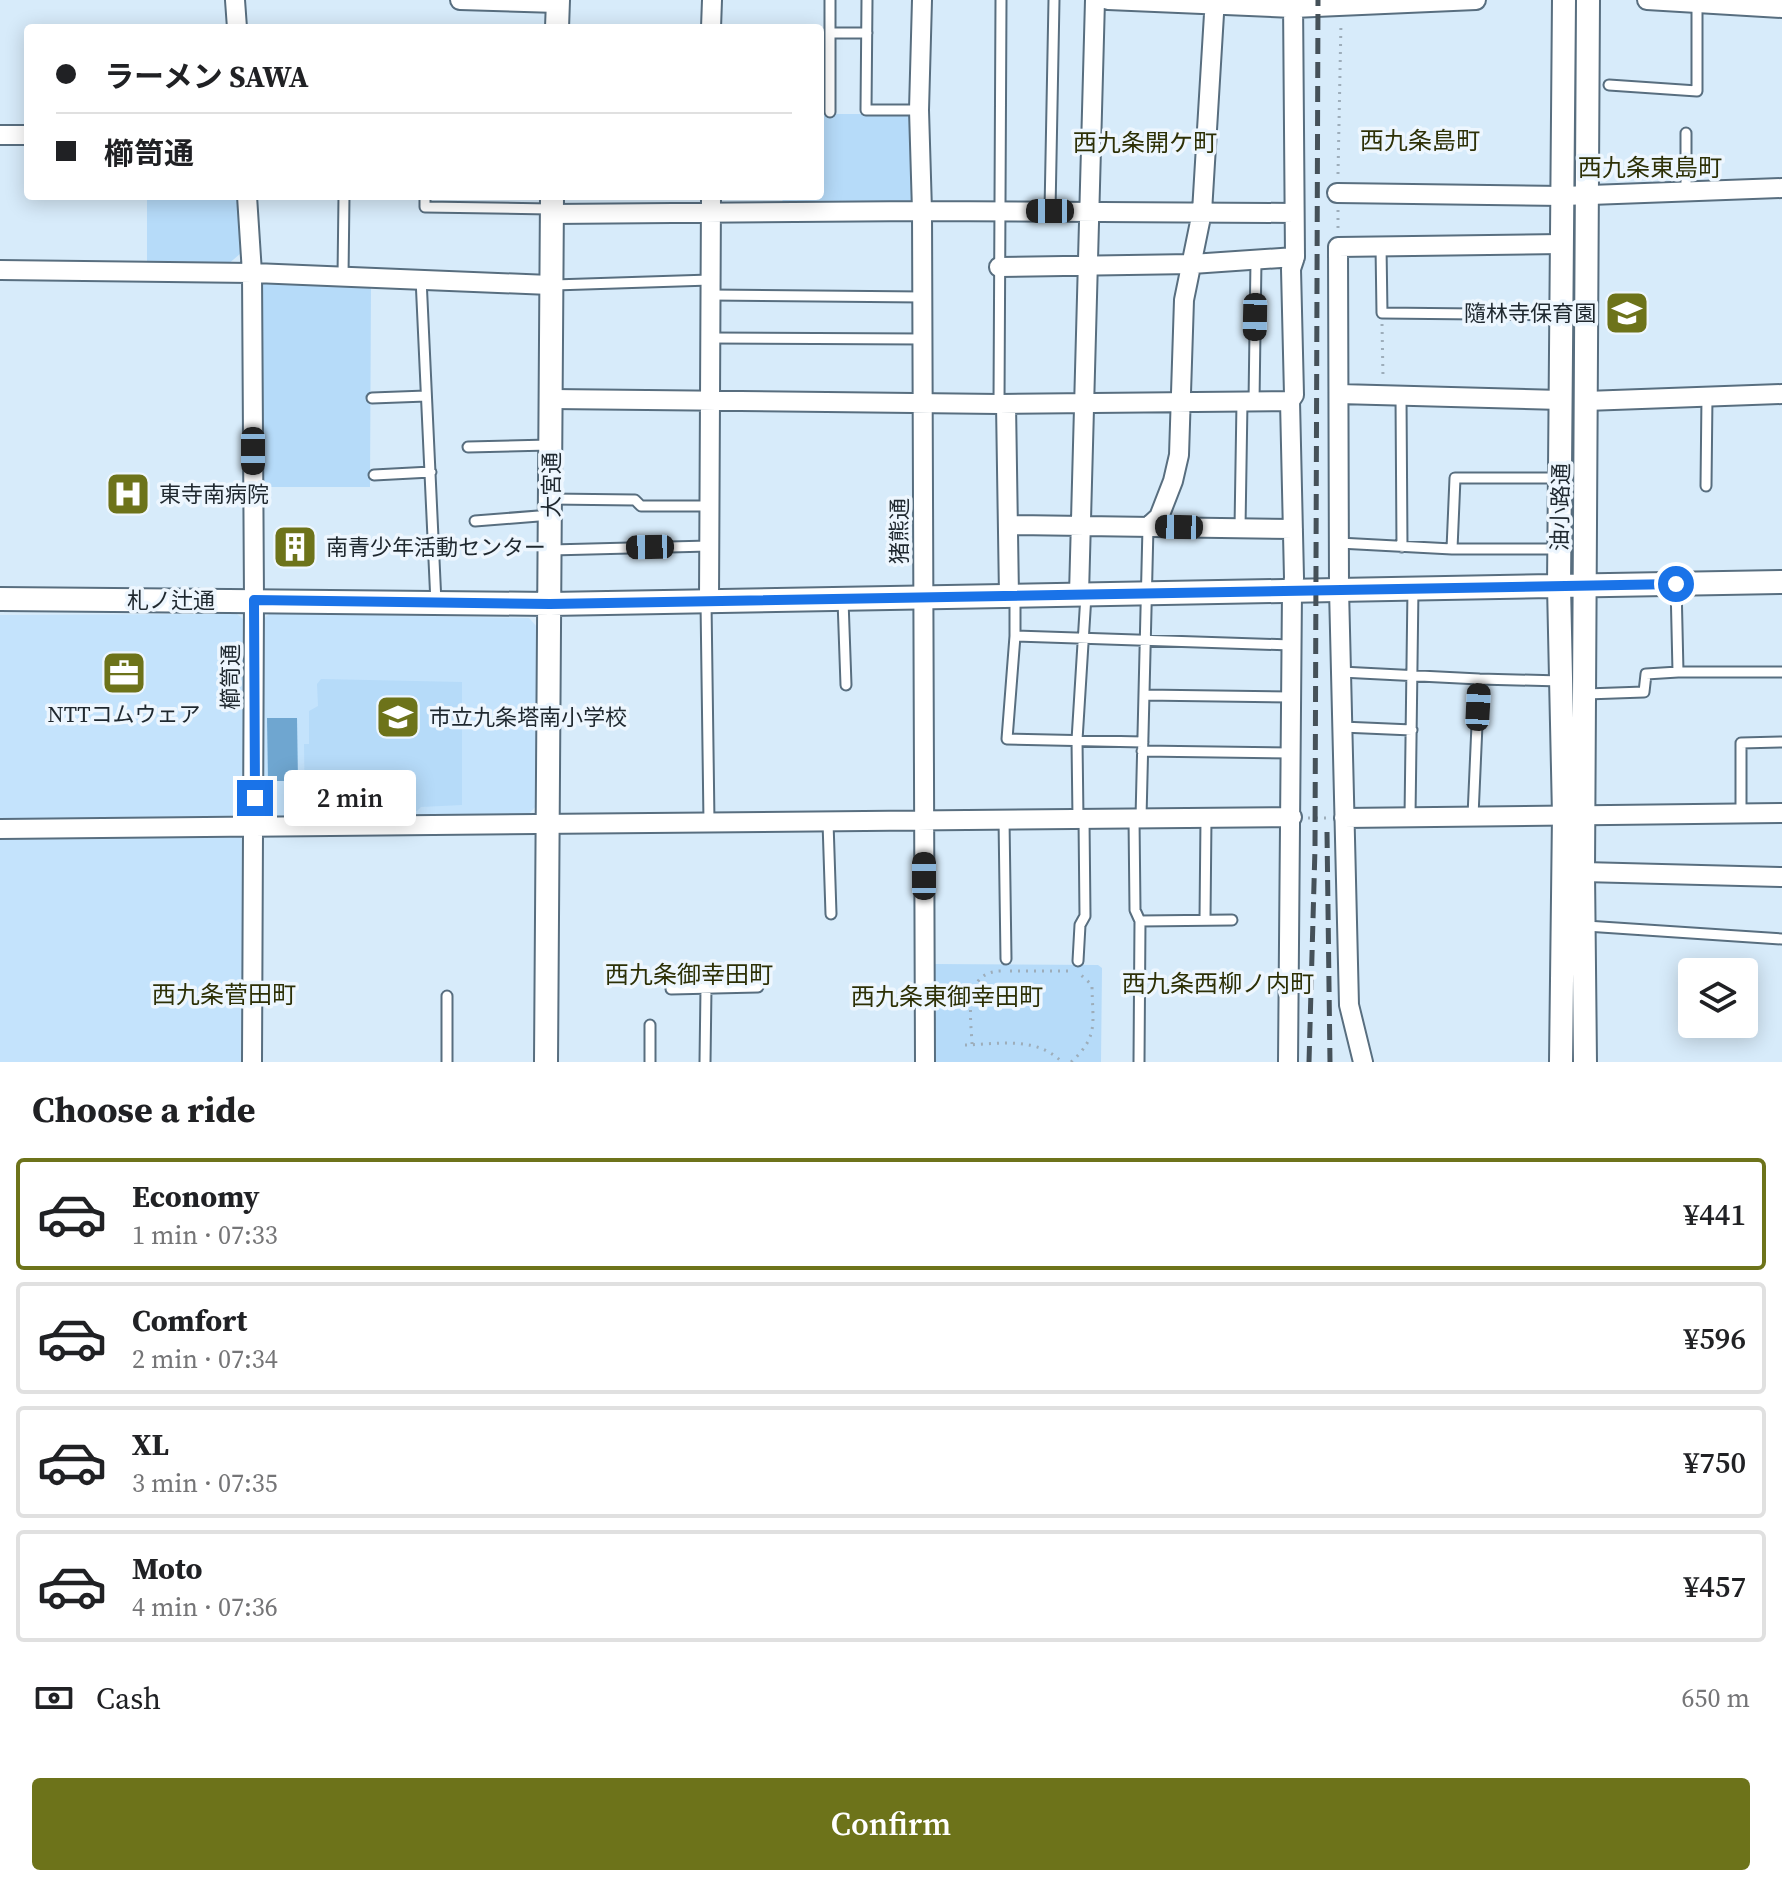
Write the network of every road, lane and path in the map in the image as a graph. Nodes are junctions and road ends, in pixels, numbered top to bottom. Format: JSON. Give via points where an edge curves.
{"nodes":[{"id":1,"x":235,"y":0,"type":"edge"},
{"id":2,"x":460,"y":0,"type":"edge"},
{"id":3,"x":712,"y":0,"type":"edge"},
{"id":4,"x":830,"y":0,"type":"edge"},
{"id":5,"x":867,"y":0,"type":"edge"},
{"id":6,"x":922,"y":0,"type":"edge"},
{"id":7,"x":1001,"y":0,"type":"edge"},
{"id":8,"x":1054,"y":0,"type":"edge"},
{"id":9,"x":1095,"y":0,"type":"edge"},
{"id":10,"x":1108,"y":0,"type":"edge"},
{"id":11,"x":1476,"y":0,"type":"edge"},
{"id":12,"x":1564,"y":0,"type":"edge"},
{"id":13,"x":1588,"y":0,"type":"edge"},
{"id":14,"x":1647,"y":0,"type":"edge"},
{"id":15,"x":1662,"y":0,"type":"edge"},
{"id":16,"x":500,"y":1,"type":"edge"},
{"id":17,"x":1420,"y":1,"type":"edge"},
{"id":18,"x":558,"y":2,"type":"edge"},
{"id":19,"x":1213,"y":2,"type":"edge"},
{"id":20,"x":1341,"y":3,"type":"edge"},
{"id":21,"x":1697,"y":3,"type":"junction"},
{"id":22,"x":1293,"y":4,"type":"edge"},
{"id":23,"x":1782,"y":8,"type":"edge"},
{"id":24,"x":237,"y":24,"type":"edge"},
{"id":25,"x":557,"y":24,"type":"edge"},
{"id":26,"x":711,"y":24,"type":"edge"},
{"id":27,"x":830,"y":33,"type":"junction"},
{"id":28,"x":867,"y":33,"type":"junction"},
{"id":29,"x":825,"y":71,"type":"edge"},
{"id":30,"x":1609,"y":85,"type":"dead end"},
{"id":31,"x":919,"y":110,"type":"junction"},
{"id":32,"x":830,"y":112,"type":"dead end"},
{"id":33,"x":1686,"y":133,"type":"dead end"},
{"id":34,"x":0,"y":135,"type":"edge"},
{"id":35,"x":24,"y":135,"type":"edge"},
{"id":36,"x":1782,"y":188,"type":"edge"},
{"id":37,"x":1686,"y":192,"type":"junction"},
{"id":38,"x":1337,"y":193,"type":"junction"},
{"id":39,"x":1587,"y":195,"type":"junction"},
{"id":40,"x":1563,"y":196,"type":"junction"},
{"id":41,"x":247,"y":200,"type":"edge"},
{"id":42,"x":344,"y":200,"type":"edge"},
{"id":43,"x":425,"y":200,"type":"edge"},
{"id":44,"x":711,"y":204,"type":"edge"},
{"id":45,"x":778,"y":204,"type":"edge"},
{"id":46,"x":552,"y":206,"type":"edge"},
{"id":47,"x":922,"y":211,"type":"junction"},
{"id":48,"x":999,"y":211,"type":"junction"},
{"id":49,"x":1050,"y":211,"type":"junction"},
{"id":50,"x":1091,"y":212,"type":"junction"},
{"id":51,"x":1202,"y":212,"type":"junction"},
{"id":52,"x":1294,"y":213,"type":"junction"},
{"id":53,"x":1562,"y":244,"type":"junction"},
{"id":54,"x":1381,"y":246,"type":"junction"},
{"id":55,"x":1338,"y":247,"type":"junction"},
{"id":56,"x":1295,"y":257,"type":"junction"},
{"id":57,"x":1256,"y":260,"type":"junction"},
{"id":58,"x":1192,"y":264,"type":"junction"},
{"id":59,"x":1089,"y":266,"type":"junction"},
{"id":60,"x":999,"y":267,"type":"junction"},
{"id":61,"x":0,"y":270,"type":"edge"},
{"id":62,"x":252,"y":273,"type":"junction"},
{"id":63,"x":343,"y":277,"type":"junction"},
{"id":64,"x":421,"y":278,"type":"junction"},
{"id":65,"x":550,"y":285,"type":"junction"},
{"id":66,"x":710,"y":288,"type":"junction"},
{"id":67,"x":923,"y":297,"type":"junction"},
{"id":68,"x":1382,"y":313,"type":"junction"},
{"id":69,"x":1562,"y":315,"type":"junction"},
{"id":70,"x":710,"y":338,"type":"junction"},
{"id":71,"x":923,"y":339,"type":"junction"},
{"id":72,"x":1339,"y":394,"type":"junction"},
{"id":73,"x":1782,"y":394,"type":"edge"},
{"id":74,"x":1392,"y":395,"type":"junction"},
{"id":75,"x":426,"y":396,"type":"junction"},
{"id":76,"x":1707,"y":396,"type":"junction"},
{"id":77,"x":372,"y":398,"type":"dead end"},
{"id":78,"x":552,"y":399,"type":"junction"},
{"id":79,"x":1561,"y":400,"type":"junction"},
{"id":80,"x":709,"y":401,"type":"junction"},
{"id":81,"x":1290,"y":401,"type":"junction"},
{"id":82,"x":1586,"y":401,"type":"junction"},
{"id":83,"x":1248,"y":402,"type":"junction"},
{"id":84,"x":923,"y":403,"type":"junction"},
{"id":85,"x":1002,"y":404,"type":"junction"},
{"id":86,"x":1085,"y":404,"type":"junction"},
{"id":87,"x":1179,"y":404,"type":"junction"},
{"id":88,"x":551,"y":445,"type":"junction"},
{"id":89,"x":468,"y":447,"type":"dead end"},
{"id":90,"x":431,"y":472,"type":"junction"},
{"id":91,"x":374,"y":475,"type":"dead end"},
{"id":92,"x":1560,"y":478,"type":"junction"},
{"id":93,"x":1706,"y":486,"type":"dead end"},
{"id":94,"x":709,"y":506,"type":"junction"},
{"id":95,"x":551,"y":507,"type":"junction"},
{"id":96,"x":475,"y":521,"type":"dead end"},
{"id":97,"x":1008,"y":525,"type":"junction"},
{"id":98,"x":1082,"y":526,"type":"junction"},
{"id":99,"x":1148,"y":527,"type":"junction"},
{"id":100,"x":1240,"y":528,"type":"junction"},
{"id":101,"x":1293,"y":529,"type":"junction"},
{"id":102,"x":1339,"y":543,"type":"junction"},
{"id":103,"x":709,"y":546,"type":"junction"},
{"id":104,"x":1402,"y":547,"type":"junction"},
{"id":105,"x":1452,"y":549,"type":"junction"},
{"id":106,"x":1559,"y":549,"type":"junction"},
{"id":107,"x":551,"y":550,"type":"junction"},
{"id":108,"x":1782,"y":582,"type":"edge"},
{"id":109,"x":1676,"y":584,"type":"junction"},
{"id":110,"x":1585,"y":585,"type":"junction"},
{"id":111,"x":1559,"y":586,"type":"junction"},
{"id":112,"x":1413,"y":588,"type":"junction"},
{"id":113,"x":1339,"y":589,"type":"junction"},
{"id":114,"x":1292,"y":591,"type":"junction"},
{"id":115,"x":1083,"y":594,"type":"junction"},
{"id":116,"x":1146,"y":594,"type":"junction"},
{"id":117,"x":1012,"y":595,"type":"junction"},
{"id":118,"x":923,"y":596,"type":"junction"},
{"id":119,"x":842,"y":598,"type":"junction"},
{"id":120,"x":0,"y":599,"type":"edge"},
{"id":121,"x":254,"y":600,"type":"junction"},
{"id":122,"x":708,"y":601,"type":"junction"},
{"id":123,"x":436,"y":603,"type":"junction"},
{"id":124,"x":550,"y":604,"type":"junction"},
{"id":125,"x":1015,"y":636,"type":"junction"},
{"id":126,"x":1084,"y":637,"type":"junction"},
{"id":127,"x":1145,"y":641,"type":"junction"},
{"id":128,"x":1291,"y":645,"type":"junction"},
{"id":129,"x":1341,"y":672,"type":"junction"},
{"id":130,"x":1678,"y":672,"type":"junction"},
{"id":131,"x":1782,"y":672,"type":"edge"},
{"id":132,"x":1413,"y":677,"type":"junction"},
{"id":133,"x":1479,"y":679,"type":"junction"},
{"id":134,"x":1561,"y":681,"type":"junction"},
{"id":135,"x":846,"y":685,"type":"dead end"},
{"id":136,"x":1586,"y":694,"type":"junction"},
{"id":137,"x":1144,"y":695,"type":"junction"},
{"id":138,"x":1291,"y":697,"type":"junction"},
{"id":139,"x":1342,"y":727,"type":"junction"},
{"id":140,"x":1412,"y":730,"type":"junction"},
{"id":141,"x":1077,"y":740,"type":"junction"},
{"id":142,"x":1782,"y":742,"type":"edge"},
{"id":143,"x":1142,"y":746,"type":"junction"},
{"id":144,"x":1292,"y":753,"type":"junction"},
{"id":145,"x":1782,"y":813,"type":"edge"},
{"id":146,"x":1741,"y":814,"type":"junction"},
{"id":147,"x":1574,"y":815,"type":"junction"},
{"id":148,"x":1473,"y":816,"type":"junction"},
{"id":149,"x":1299,"y":817,"type":"junction"},
{"id":150,"x":1410,"y":817,"type":"junction"},
{"id":151,"x":1138,"y":818,"type":"junction"},
{"id":152,"x":1206,"y":818,"type":"junction"},
{"id":153,"x":1344,"y":818,"type":"junction"},
{"id":154,"x":1004,"y":819,"type":"junction"},
{"id":155,"x":1081,"y":819,"type":"junction"},
{"id":156,"x":924,"y":820,"type":"junction"},
{"id":157,"x":828,"y":821,"type":"junction"},
{"id":158,"x":709,"y":822,"type":"junction"},
{"id":159,"x":547,"y":824,"type":"junction"},
{"id":160,"x":255,"y":827,"type":"junction"},
{"id":161,"x":0,"y":829,"type":"edge"},
{"id":162,"x":1583,"y":872,"type":"junction"},
{"id":163,"x":1782,"y":877,"type":"edge"},
{"id":164,"x":831,"y":914,"type":"dead end"},
{"id":165,"x":1205,"y":919,"type":"junction"},
{"id":166,"x":1232,"y":920,"type":"dead end"},
{"id":167,"x":1140,"y":921,"type":"junction"},
{"id":168,"x":1583,"y":926,"type":"junction"},
{"id":169,"x":1782,"y":939,"type":"edge"},
{"id":170,"x":1006,"y":959,"type":"dead end"},
{"id":171,"x":1078,"y":961,"type":"dead end"},
{"id":172,"x":758,"y":987,"type":"dead end"},
{"id":173,"x":706,"y":988,"type":"junction"},
{"id":174,"x":671,"y":989,"type":"dead end"},
{"id":175,"x":447,"y":996,"type":"dead end"},
{"id":176,"x":925,"y":998,"type":"junction"},
{"id":177,"x":971,"y":998,"type":"junction"},
{"id":178,"x":650,"y":1025,"type":"dead end"},
{"id":179,"x":972,"y":1044,"type":"junction"},
{"id":180,"x":965,"y":1045,"type":"dead end"},
{"id":181,"x":252,"y":1062,"type":"edge"},
{"id":182,"x":447,"y":1062,"type":"edge"},
{"id":183,"x":546,"y":1062,"type":"edge"},
{"id":184,"x":650,"y":1062,"type":"edge"},
{"id":185,"x":705,"y":1062,"type":"edge"},
{"id":186,"x":925,"y":1062,"type":"edge"},
{"id":187,"x":1062,"y":1062,"type":"edge"},
{"id":188,"x":1071,"y":1062,"type":"edge"},
{"id":189,"x":1139,"y":1062,"type":"edge"},
{"id":190,"x":1288,"y":1062,"type":"edge"},
{"id":191,"x":1363,"y":1062,"type":"edge"},
{"id":192,"x":1561,"y":1062,"type":"edge"},
{"id":193,"x":1585,"y":1062,"type":"edge"}],
"edges":[{"from":1,"to":24,"type":"street"},
{"from":2,"to":16,"type":"street"},
{"from":3,"to":26,"type":"street"},
{"from":4,"to":27,"type":"lane"},
{"from":5,"to":28,"type":"lane"},
{"from":6,"to":31,"type":"street","name":"猪熊通"},
{"from":7,"to":48,"type":"lane"},
{"from":8,"to":49,"type":"lane"},
{"from":9,"to":50,"type":"street"},
{"from":10,"to":19,"type":"street"},
{"from":11,"to":17,"type":"street"},
{"from":12,"to":40,"type":"street","name":"油小路通"},
{"from":13,"to":39,"type":"street","name":"油小路通"},
{"from":14,"to":15,"type":"street"},
{"from":15,"to":21,"type":"street"},
{"from":16,"to":18,"type":"street"},
{"from":17,"to":20,"type":"street"},
{"from":18,"to":25,"type":"street"},
{"from":19,"to":22,"type":"street"},
{"from":19,"to":51,"type":"street"},
{"from":20,"to":22,"type":"street"},
{"from":20,"to":38,"type":"path"},
{"from":21,"to":23,"type":"street"},
{"from":21,"to":30,"type":"lane","via":[[1697,91]]},
{"from":22,"to":52,"type":"street"},
{"from":27,"to":28,"type":"lane"},
{"from":27,"to":29,"type":"lane"},
{"from":28,"to":31,"type":"lane","via":[[866,110]]},
{"from":29,"to":32,"type":"lane"},
{"from":31,"to":47,"type":"street","name":"猪熊通"},
{"from":33,"to":37,"type":"lane"},
{"from":34,"to":35,"type":"street"},
{"from":36,"to":37,"type":"street"},
{"from":37,"to":39,"type":"street"},
{"from":38,"to":40,"type":"street"},
{"from":38,"to":55,"type":"path"},
{"from":39,"to":40,"type":"street"},
{"from":39,"to":82,"type":"street","name":"油小路通"},
{"from":40,"to":53,"type":"street","name":"油小路通"},
{"from":41,"to":62,"type":"street","name":"櫛笥通"},
{"from":42,"to":63,"type":"lane"},
{"from":43,"to":46,"type":"lane","via":[[425,207]]},
{"from":44,"to":45,"type":"street"},
{"from":44,"to":46,"type":"street"},
{"from":44,"to":66,"type":"street"},
{"from":45,"to":47,"type":"street"},
{"from":46,"to":65,"type":"street","name":"大宮通"},
{"from":47,"to":48,"type":"street"},
{"from":47,"to":67,"type":"street","name":"猪熊通"},
{"from":48,"to":49,"type":"street"},
{"from":48,"to":60,"type":"lane"},
{"from":49,"to":50,"type":"street"},
{"from":50,"to":51,"type":"street"},
{"from":50,"to":59,"type":"street"},
{"from":51,"to":52,"type":"street"},
{"from":51,"to":58,"type":"street"},
{"from":52,"to":56,"type":"street"},
{"from":53,"to":54,"type":"street"},
{"from":53,"to":69,"type":"street","name":"油小路通"},
{"from":54,"to":55,"type":"street"},
{"from":54,"to":68,"type":"lane"},
{"from":55,"to":72,"type":"street"},
{"from":56,"to":57,"type":"street"},
{"from":56,"to":81,"type":"street"},
{"from":57,"to":58,"type":"street"},
{"from":57,"to":83,"type":"lane"},
{"from":58,"to":59,"type":"street"},
{"from":58,"to":87,"type":"street","via":[[1184,300]]},
{"from":59,"to":60,"type":"street"},
{"from":59,"to":86,"type":"street"},
{"from":60,"to":85,"type":"lane"},
{"from":61,"to":62,"type":"street"},
{"from":62,"to":63,"type":"street"},
{"from":62,"to":121,"type":"street","name":"櫛笥通"},
{"from":63,"to":64,"type":"street"},
{"from":64,"to":65,"type":"street"},
{"from":64,"to":75,"type":"lane"},
{"from":65,"to":66,"type":"lane"},
{"from":65,"to":78,"type":"street","name":"大宮通"},
{"from":66,"to":67,"type":"lane"},
{"from":66,"to":70,"type":"street"},
{"from":67,"to":71,"type":"street","name":"猪熊通"},
{"from":68,"to":69,"type":"lane"},
{"from":68,"to":74,"type":"path"},
{"from":69,"to":79,"type":"street","name":"油小路通"},
{"from":70,"to":71,"type":"lane"},
{"from":70,"to":80,"type":"street"},
{"from":71,"to":84,"type":"street","name":"猪熊通"},
{"from":72,"to":74,"type":"street"},
{"from":72,"to":102,"type":"street"},
{"from":73,"to":76,"type":"street"},
{"from":74,"to":79,"type":"street"},
{"from":74,"to":104,"type":"lane"},
{"from":75,"to":77,"type":"lane"},
{"from":75,"to":90,"type":"lane"},
{"from":76,"to":82,"type":"street"},
{"from":76,"to":93,"type":"lane"},
{"from":78,"to":80,"type":"street"},
{"from":78,"to":88,"type":"street","name":"大宮通"},
{"from":79,"to":92,"type":"street","name":"油小路通"},
{"from":80,"to":84,"type":"street"},
{"from":80,"to":94,"type":"street"},
{"from":81,"to":83,"type":"street"},
{"from":81,"to":101,"type":"street"},
{"from":82,"to":110,"type":"street","name":"油小路通"},
{"from":83,"to":87,"type":"street"},
{"from":83,"to":100,"type":"lane"},
{"from":84,"to":85,"type":"street"},
{"from":84,"to":118,"type":"street","name":"猪熊通"},
{"from":85,"to":86,"type":"street"},
{"from":85,"to":97,"type":"street"},
{"from":86,"to":87,"type":"street"},
{"from":86,"to":98,"type":"street"},
{"from":87,"to":99,"type":"street","via":[[1173,481],[1159,517]]},
{"from":88,"to":89,"type":"lane"},
{"from":88,"to":95,"type":"street","name":"大宮通"},
{"from":90,"to":91,"type":"lane"},
{"from":90,"to":123,"type":"lane"},
{"from":92,"to":105,"type":"lane","via":[[1455,478]]},
{"from":92,"to":106,"type":"street","name":"油小路通"},
{"from":94,"to":95,"type":"lane","via":[[641,506],[635,500]]},
{"from":94,"to":103,"type":"street"},
{"from":95,"to":96,"type":"lane"},
{"from":95,"to":107,"type":"street","name":"大宮通"},
{"from":97,"to":98,"type":"street"},
{"from":97,"to":117,"type":"street"},
{"from":98,"to":99,"type":"street"},
{"from":98,"to":115,"type":"street"},
{"from":99,"to":100,"type":"street"},
{"from":99,"to":116,"type":"lane"},
{"from":100,"to":101,"type":"street"},
{"from":101,"to":114,"type":"street"},
{"from":102,"to":104,"type":"lane"},
{"from":102,"to":113,"type":"street"},
{"from":103,"to":107,"type":"lane"},
{"from":103,"to":122,"type":"street"},
{"from":104,"to":105,"type":"lane"},
{"from":105,"to":106,"type":"lane"},
{"from":106,"to":111,"type":"street","name":"油小路通"},
{"from":107,"to":124,"type":"street","name":"大宮通"},
{"from":108,"to":109,"type":"street","name":"札ノ辻通"},
{"from":109,"to":110,"type":"street","name":"札ノ辻通"},
{"from":109,"to":130,"type":"lane"},
{"from":110,"to":111,"type":"street","name":"札ノ辻通"},
{"from":110,"to":136,"type":"street","name":"油小路通"},
{"from":111,"to":112,"type":"street","name":"札ノ辻通"},
{"from":111,"to":134,"type":"street","name":"油小路通"},
{"from":112,"to":113,"type":"street","name":"札ノ辻通"},
{"from":112,"to":132,"type":"lane"},
{"from":113,"to":114,"type":"street","name":"札ノ辻通"},
{"from":113,"to":129,"type":"street"},
{"from":114,"to":116,"type":"street","name":"札ノ辻通"},
{"from":114,"to":128,"type":"street"},
{"from":115,"to":116,"type":"street","name":"札ノ辻通"},
{"from":115,"to":117,"type":"street","name":"札ノ辻通"},
{"from":115,"to":126,"type":"lane"},
{"from":116,"to":127,"type":"lane"},
{"from":117,"to":118,"type":"street","name":"札ノ辻通"},
{"from":117,"to":125,"type":"lane"},
{"from":118,"to":119,"type":"street","name":"札ノ辻通"},
{"from":118,"to":156,"type":"street","name":"猪熊通"},
{"from":119,"to":122,"type":"street","name":"札ノ辻通"},
{"from":119,"to":135,"type":"lane"},
{"from":120,"to":121,"type":"street","name":"札ノ辻通"},
{"from":121,"to":123,"type":"street","name":"札ノ辻通"},
{"from":121,"to":160,"type":"street","name":"櫛笥通"},
{"from":122,"to":124,"type":"street","name":"札ノ辻通"},
{"from":122,"to":158,"type":"lane"},
{"from":123,"to":124,"type":"street","name":"札ノ辻通"},
{"from":124,"to":159,"type":"street","name":"大宮通"},
{"from":125,"to":126,"type":"lane"},
{"from":125,"to":141,"type":"lane","via":[[1007,739]]},
{"from":126,"to":127,"type":"lane"},
{"from":126,"to":141,"type":"lane"},
{"from":127,"to":128,"type":"lane"},
{"from":127,"to":137,"type":"lane"},
{"from":128,"to":138,"type":"street"},
{"from":129,"to":132,"type":"lane"},
{"from":129,"to":139,"type":"street"},
{"from":130,"to":131,"type":"lane"},
{"from":130,"to":136,"type":"lane","via":[[1646,674],[1644,692]]},
{"from":132,"to":133,"type":"lane"},
{"from":132,"to":140,"type":"lane"},
{"from":133,"to":134,"type":"lane"},
{"from":133,"to":148,"type":"lane"},
{"from":134,"to":147,"type":"street","name":"油小路通"},
{"from":136,"to":147,"type":"street","name":"油小路通"},
{"from":137,"to":138,"type":"lane"},
{"from":137,"to":143,"type":"lane"},
{"from":138,"to":144,"type":"street"},
{"from":139,"to":140,"type":"lane"},
{"from":139,"to":153,"type":"street"},
{"from":140,"to":150,"type":"lane"},
{"from":141,"to":143,"type":"lane"},
{"from":141,"to":155,"type":"lane"},
{"from":142,"to":146,"type":"lane","via":[[1741,743]]},
{"from":143,"to":144,"type":"lane"},
{"from":143,"to":151,"type":"lane"},
{"from":144,"to":149,"type":"street"},
{"from":145,"to":146,"type":"street"},
{"from":146,"to":147,"type":"street"},
{"from":147,"to":148,"type":"street"},
{"from":147,"to":162,"type":"street","name":"油小路通"},
{"from":147,"to":192,"type":"street","name":"油小路通"},
{"from":148,"to":150,"type":"street"},
{"from":149,"to":152,"type":"street"},
{"from":149,"to":153,"type":"path"},
{"from":149,"to":190,"type":"street"},
{"from":150,"to":153,"type":"street"},
{"from":151,"to":152,"type":"street"},
{"from":151,"to":155,"type":"street"},
{"from":151,"to":167,"type":"lane","via":[[1135,910]]},
{"from":152,"to":165,"type":"lane"},
{"from":153,"to":191,"type":"street","via":[[1349,1005]]},
{"from":154,"to":155,"type":"street"},
{"from":154,"to":156,"type":"street"},
{"from":154,"to":170,"type":"lane"},
{"from":155,"to":171,"type":"lane","via":[[1085,916]]},
{"from":156,"to":157,"type":"street"},
{"from":156,"to":176,"type":"street","name":"猪熊通"},
{"from":157,"to":158,"type":"street"},
{"from":157,"to":164,"type":"lane"},
{"from":158,"to":159,"type":"street"},
{"from":159,"to":160,"type":"street"},
{"from":159,"to":183,"type":"street","name":"大宮通"},
{"from":160,"to":161,"type":"street"},
{"from":160,"to":181,"type":"street","name":"櫛笥通"},
{"from":162,"to":163,"type":"street"},
{"from":162,"to":168,"type":"street","name":"油小路通"},
{"from":165,"to":166,"type":"lane"},
{"from":165,"to":167,"type":"lane"},
{"from":167,"to":189,"type":"lane"},
{"from":168,"to":169,"type":"lane"},
{"from":168,"to":193,"type":"street","name":"油小路通"},
{"from":172,"to":173,"type":"lane"},
{"from":173,"to":174,"type":"lane"},
{"from":173,"to":185,"type":"lane"},
{"from":175,"to":182,"type":"lane"},
{"from":176,"to":177,"type":"path"},
{"from":176,"to":186,"type":"street","name":"猪熊通"},
{"from":177,"to":179,"type":"path"},
{"from":177,"to":188,"type":"path","via":[[980,978],[995,971],[1077,971],[1092,985],[1092,1037]]},
{"from":178,"to":184,"type":"lane"},
{"from":179,"to":180,"type":"path"},
{"from":179,"to":187,"type":"path","via":[[1028,1044],[1050,1050]]}]}
